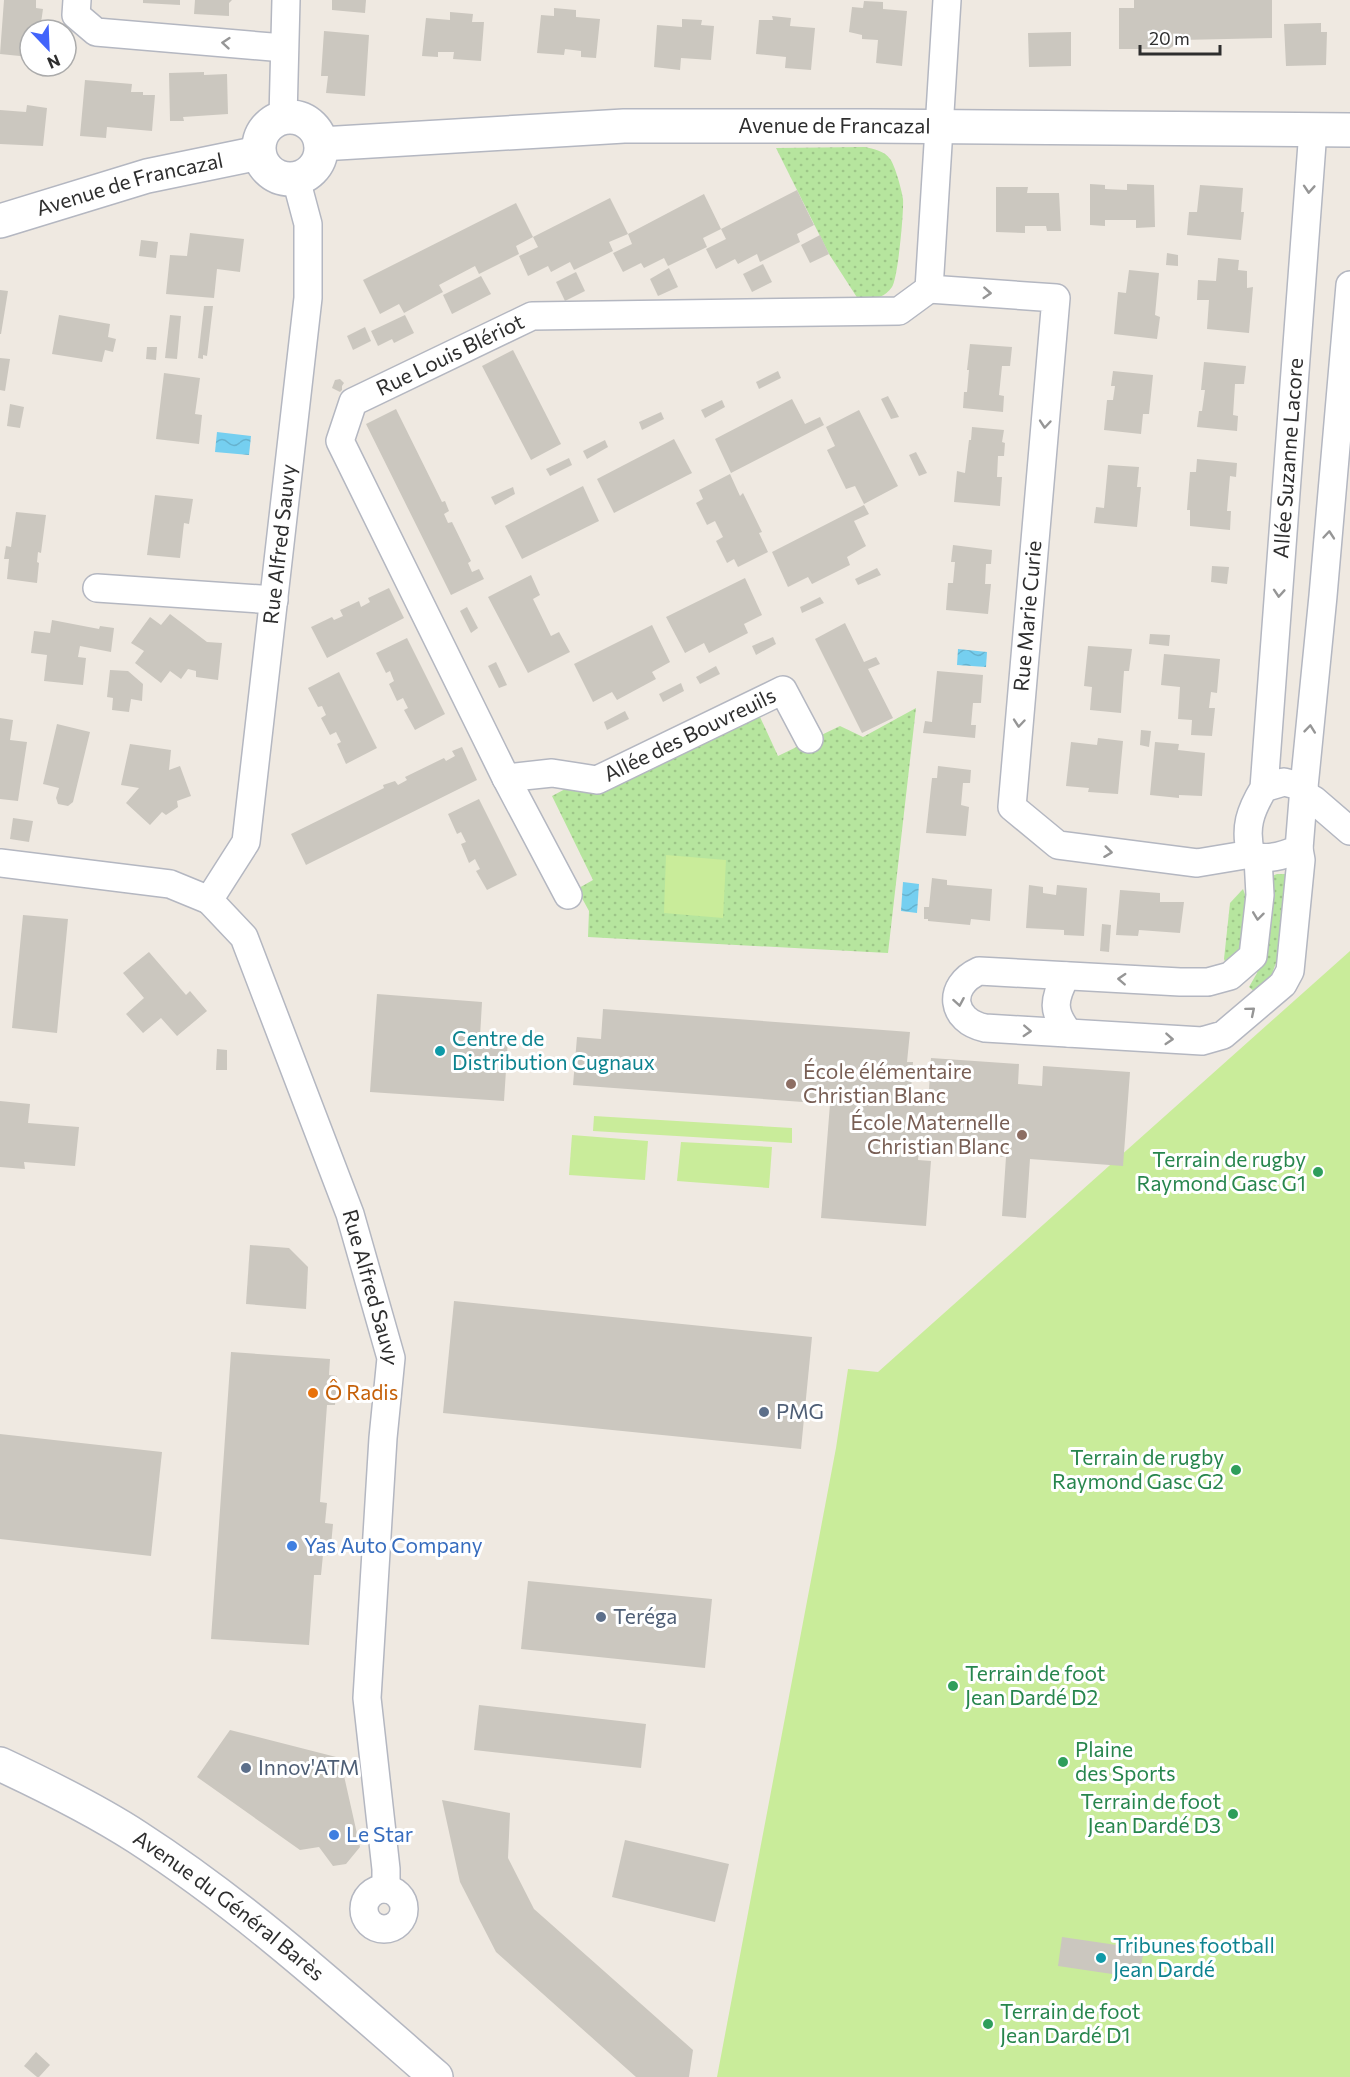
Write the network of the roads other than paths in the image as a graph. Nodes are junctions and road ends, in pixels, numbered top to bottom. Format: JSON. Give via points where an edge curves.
{"nodes":[{"id":1,"x":77,"y":0,"type":"edge"},
{"id":2,"x":286,"y":0,"type":"edge"},
{"id":3,"x":947,"y":0,"type":"edge"},
{"id":4,"x":284,"y":48,"type":"junction"},
{"id":5,"x":283,"y":118,"type":"junction"},
{"id":6,"x":939,"y":128,"type":"junction"},
{"id":7,"x":1313,"y":130,"type":"junction"},
{"id":8,"x":1350,"y":130,"type":"edge"},
{"id":9,"x":321,"y":144,"type":"junction"},
{"id":10,"x":259,"y":153,"type":"junction"},
{"id":11,"x":296,"y":179,"type":"junction"},
{"id":12,"x":0,"y":221,"type":"edge"},
{"id":13,"x":1350,"y":285,"type":"edge"},
{"id":14,"x":929,"y":289,"type":"junction"},
{"id":15,"x":1342,"y":464,"type":"edge"},
{"id":16,"x":97,"y":588,"type":"dead end"},
{"id":17,"x":274,"y":600,"type":"junction"},
{"id":18,"x":809,"y":739,"type":"dead end"},
{"id":19,"x":506,"y":778,"type":"junction"},
{"id":20,"x":1264,"y":788,"type":"junction"},
{"id":21,"x":1304,"y":791,"type":"junction"},
{"id":22,"x":1350,"y":831,"type":"edge"},
{"id":23,"x":1299,"y":849,"type":"junction"},
{"id":24,"x":1255,"y":856,"type":"junction"},
{"id":25,"x":0,"y":863,"type":"edge"},
{"id":26,"x":568,"y":895,"type":"dead end"},
{"id":27,"x":209,"y":900,"type":"junction"},
{"id":28,"x":1066,"y":976,"type":"junction"},
{"id":29,"x":1069,"y":1033,"type":"junction"},
{"id":30,"x":0,"y":1764,"type":"edge"},
{"id":31,"x":386,"y":1889,"type":"dead end"},
{"id":32,"x":436,"y":2077,"type":"edge"}],
"edges":[{"from":4,"to":1,"type":"street","one_way":true,"via":[[96,32],[76,15]]},
{"from":2,"to":4,"type":"street"},
{"from":3,"to":6,"type":"street"},
{"from":4,"to":5,"type":"street"},
{"from":5,"to":9,"type":"street","via":[[308,123]]},
{"from":5,"to":10,"type":"street","via":[[263,133]]},
{"from":6,"to":7,"type":"street","name":"Avenue de Francazal"},
{"from":6,"to":9,"type":"street","name":"Avenue de Francazal","via":[[624,126]]},
{"from":6,"to":14,"type":"street"},
{"from":7,"to":8,"type":"street","name":"Avenue de Francazal"},
{"from":7,"to":20,"type":"street","name":"Allée Suzanne Lacore","one_way":true},
{"from":9,"to":11,"type":"street","via":[[317,164]]},
{"from":10,"to":11,"type":"street","via":[[269,171],[282,178]]},
{"from":10,"to":12,"type":"street","name":"Avenue de Francazal","via":[[147,176]]},
{"from":11,"to":17,"type":"street","name":"Rue Alfred Sauvy","via":[[308,224],[308,298]]},
{"from":13,"to":15,"type":"street"},
{"from":14,"to":19,"type":"street","name":"Rue Louis Blériot","via":[[899,311],[532,316],[353,402],[340,441]]},
{"from":14,"to":24,"type":"street","name":"Rue Marie Curie","one_way":true,"via":[[1056,298],[1012,807],[1058,845],[1197,863]]},
{"from":21,"to":15,"type":"street","one_way":true},
{"from":16,"to":17,"type":"street"},
{"from":17,"to":27,"type":"street","name":"Rue Alfred Sauvy","via":[[246,842]]},
{"from":18,"to":19,"type":"street","name":"Allée des Bouvreuils","via":[[783,690],[597,780],[552,773]]},
{"from":19,"to":26,"type":"street","name":"Rue Louis Blériot"},
{"from":20,"to":21,"type":"street","via":[[1284,782]]},
{"from":20,"to":24,"type":"street","via":[[1249,820],[1247,839]]},
{"from":21,"to":22,"type":"street"},
{"from":21,"to":23,"type":"street"},
{"from":23,"to":24,"type":"street","via":[[1278,856]]},
{"from":29,"to":23,"type":"street","one_way":true,"via":[[1202,1041],[1223,1035],[1283,984],[1290,971]]},
{"from":24,"to":28,"type":"street","one_way":true,"via":[[1260,895],[1252,956],[1230,976],[1208,982]]},
{"from":25,"to":27,"type":"street","name":"Rue Alfred Sauvy","via":[[170,884]]},
{"from":27,"to":31,"type":"street","name":"Rue Alfred Sauvy","via":[[244,937],[350,1214],[391,1358],[367,1698]]},
{"from":28,"to":29,"type":"street","via":[[1055,1006],[1059,1021]]},
{"from":28,"to":29,"type":"street","one_way":true,"via":[[979,971],[962,982],[956,999],[965,1020],[974,1026]]},
{"from":30,"to":32,"type":"street","name":"Avenue du Général Barès","via":[[135,1835],[174,1862],[294,1955]]}]}
